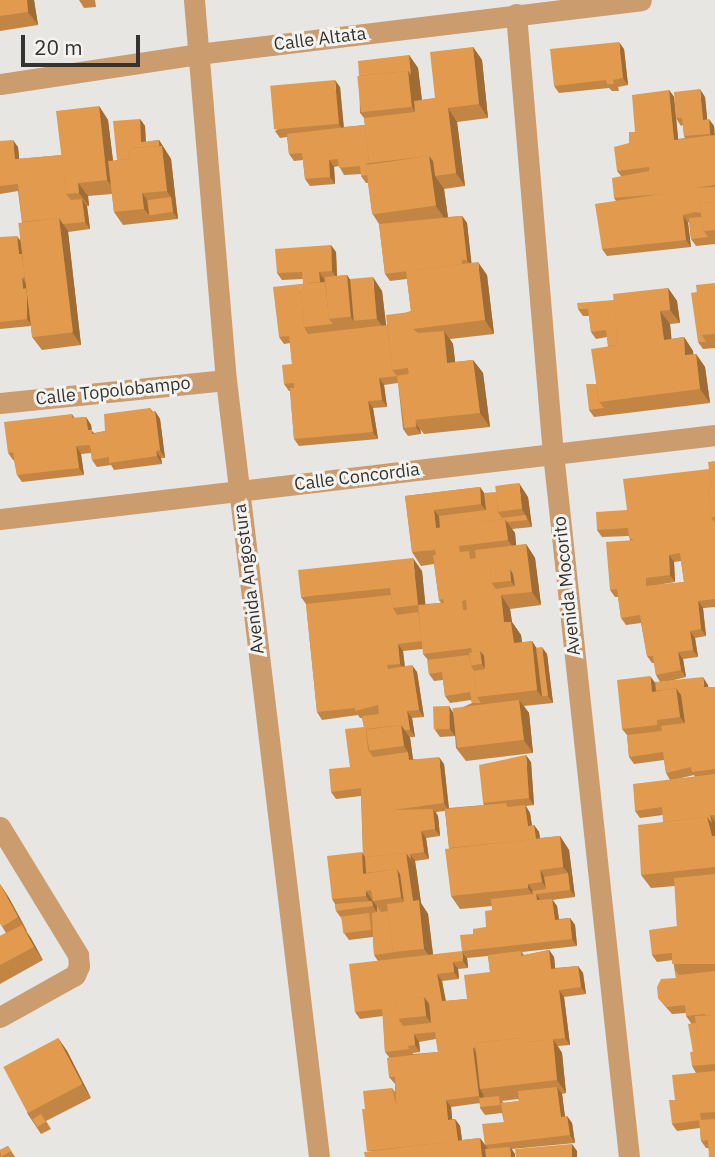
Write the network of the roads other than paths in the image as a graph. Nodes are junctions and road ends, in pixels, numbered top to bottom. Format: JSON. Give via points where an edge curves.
{"nodes":[{"id":1,"x":194,"y":0,"type":"edge"},
{"id":2,"x":641,"y":0,"type":"edge"},
{"id":3,"x":516,"y":14,"type":"junction"},
{"id":4,"x":198,"y":54,"type":"junction"},
{"id":5,"x":0,"y":84,"type":"edge"},
{"id":6,"x":226,"y":380,"type":"junction"},
{"id":7,"x":0,"y":402,"type":"edge"},
{"id":8,"x":715,"y":435,"type":"edge"},
{"id":9,"x":553,"y":453,"type":"junction"},
{"id":10,"x":239,"y":491,"type":"junction"},
{"id":11,"x":0,"y":519,"type":"edge"},
{"id":12,"x":0,"y":827,"type":"edge"},
{"id":13,"x":0,"y":1017,"type":"edge"},
{"id":14,"x":319,"y":1157,"type":"edge"},
{"id":15,"x":629,"y":1157,"type":"edge"}],
"edges":[{"from":1,"to":4,"type":"street","name":"Avenida Angostura"},
{"from":2,"to":3,"type":"street","name":"Calle Altata"},
{"from":3,"to":4,"type":"street","name":"Calle Altata"},
{"from":3,"to":9,"type":"street","name":"Avenida Mocorito"},
{"from":4,"to":5,"type":"street","name":"Calle Altata"},
{"from":4,"to":6,"type":"street","name":"Avenida Angostura"},
{"from":6,"to":7,"type":"street","name":"Calle Topolobampo"},
{"from":6,"to":10,"type":"street","name":"Avenida Angostura"},
{"from":8,"to":9,"type":"street","name":"Calle Concordia"},
{"from":9,"to":10,"type":"street","name":"Calle Concordia"},
{"from":9,"to":15,"type":"street","name":"Avenida Mocorito"},
{"from":10,"to":11,"type":"street","name":"Calle Concordia"},
{"from":10,"to":14,"type":"street","name":"Avenida Angostura"},
{"from":12,"to":13,"type":"street","via":[[78,955],[79,966],[75,975]]}]}
